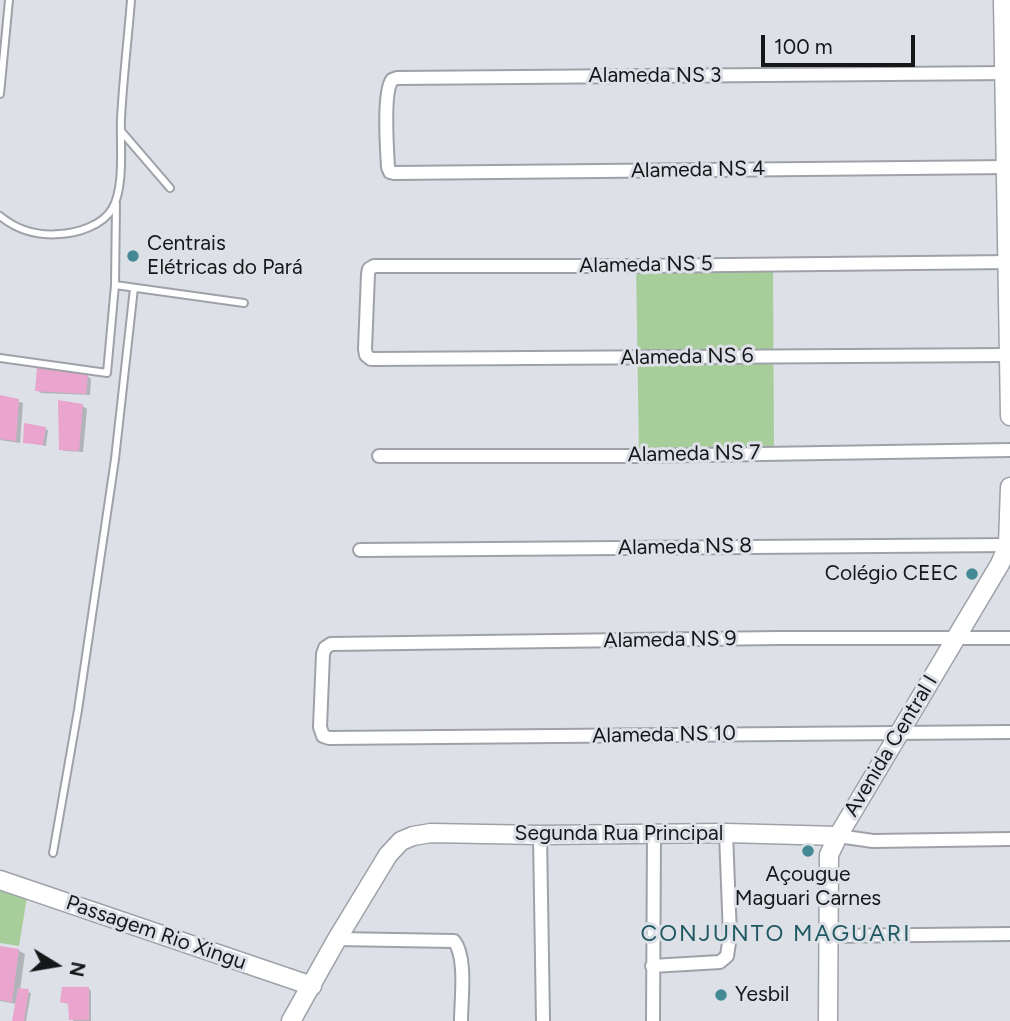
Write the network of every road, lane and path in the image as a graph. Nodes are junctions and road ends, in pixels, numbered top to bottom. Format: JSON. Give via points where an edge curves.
{"nodes":[{"id":1,"x":9,"y":0,"type":"edge"},
{"id":2,"x":131,"y":0,"type":"edge"},
{"id":3,"x":1003,"y":0,"type":"edge"},
{"id":4,"x":1007,"y":73,"type":"edge"},
{"id":5,"x":0,"y":94,"type":"edge"},
{"id":6,"x":121,"y":131,"type":"junction"},
{"id":7,"x":1008,"y":167,"type":"edge"},
{"id":8,"x":388,"y":169,"type":"joint"},
{"id":9,"x":170,"y":188,"type":"dead end"},
{"id":10,"x":116,"y":202,"type":"junction"},
{"id":11,"x":0,"y":216,"type":"edge"},
{"id":12,"x":1008,"y":262,"type":"edge"},
{"id":13,"x":114,"y":288,"type":"junction"},
{"id":14,"x":134,"y":288,"type":"junction"},
{"id":15,"x":244,"y":303,"type":"dead end"},
{"id":16,"x":366,"y":355,"type":"joint"},
{"id":17,"x":1009,"y":355,"type":"edge"},
{"id":18,"x":0,"y":358,"type":"edge"},
{"id":19,"x":1010,"y":416,"type":"edge"},
{"id":20,"x":1010,"y":450,"type":"edge"},
{"id":21,"x":379,"y":456,"type":"dead end"},
{"id":22,"x":1010,"y":486,"type":"edge"},
{"id":23,"x":1009,"y":545,"type":"edge"},
{"id":24,"x":360,"y":550,"type":"dead end"},
{"id":25,"x":1010,"y":638,"type":"edge"},
{"id":26,"x":956,"y":639,"type":"junction"},
{"id":27,"x":321,"y":732,"type":"joint"},
{"id":28,"x":1010,"y":732,"type":"edge"},
{"id":29,"x":900,"y":733,"type":"junction"},
{"id":30,"x":726,"y":833,"type":"junction"},
{"id":31,"x":654,"y":834,"type":"junction"},
{"id":32,"x":540,"y":835,"type":"junction"},
{"id":33,"x":838,"y":836,"type":"junction"},
{"id":34,"x":1010,"y":839,"type":"edge"},
{"id":35,"x":53,"y":853,"type":"dead end"},
{"id":36,"x":0,"y":880,"type":"edge"},
{"id":37,"x":1010,"y":934,"type":"edge"},
{"id":38,"x":828,"y":936,"type":"junction"},
{"id":39,"x":337,"y":939,"type":"junction"},
{"id":40,"x":652,"y":966,"type":"junction"},
{"id":41,"x":312,"y":986,"type":"junction"},
{"id":42,"x":291,"y":1021,"type":"edge"},
{"id":43,"x":461,"y":1021,"type":"edge"},
{"id":44,"x":543,"y":1021,"type":"edge"},
{"id":45,"x":653,"y":1021,"type":"edge"},
{"id":46,"x":828,"y":1021,"type":"edge"}],
"edges":[{"from":1,"to":5,"type":"lane"},
{"from":2,"to":6,"type":"lane"},
{"from":3,"to":4,"type":"main road"},
{"from":4,"to":7,"type":"main road"},
{"from":4,"to":8,"type":"street","name":"Alameda NS 3","via":[[397,78],[388,88]]},
{"from":6,"to":9,"type":"lane"},
{"from":6,"to":10,"type":"lane"},
{"from":7,"to":8,"type":"street","name":"Alameda NS 4","via":[[394,173]]},
{"from":7,"to":12,"type":"main road"},
{"from":10,"to":11,"type":"lane","via":[[105,219],[74,233],[30,232]]},
{"from":10,"to":13,"type":"lane"},
{"from":12,"to":16,"type":"street","name":"Alameda NS 5","via":[[374,266],[368,274]]},
{"from":12,"to":17,"type":"main road"},
{"from":13,"to":14,"type":"lane"},
{"from":13,"to":18,"type":"lane","via":[[107,373]]},
{"from":14,"to":15,"type":"lane"},
{"from":14,"to":35,"type":"lane","via":[[115,459]]},
{"from":16,"to":17,"type":"street","name":"Alameda NS 6","via":[[371,359]]},
{"from":17,"to":19,"type":"main road"},
{"from":20,"to":21,"type":"street","name":"Alameda NS 7"},
{"from":22,"to":23,"type":"main road","name":"Avenida Central I"},
{"from":23,"to":24,"type":"street","name":"Alameda NS 8"},
{"from":23,"to":26,"type":"main road","name":"Avenida Central I"},
{"from":25,"to":26,"type":"street","name":"Alameda NS 9"},
{"from":26,"to":27,"type":"street","name":"Alameda NS 9","via":[[331,644],[323,651]]},
{"from":26,"to":29,"type":"main road","name":"Avenida Central I"},
{"from":27,"to":29,"type":"street","name":"Alameda NS 10","via":[[329,738]]},
{"from":28,"to":29,"type":"street","name":"Alameda NS 10"},
{"from":29,"to":33,"type":"main road","name":"Avenida Central I"},
{"from":30,"to":31,"type":"main road","name":"Segunda Rua Principal"},
{"from":30,"to":33,"type":"main road","name":"Segunda Rua Principal"},
{"from":30,"to":40,"type":"street","via":[[727,956],[720,962]]},
{"from":31,"to":32,"type":"main road","name":"Segunda Rua Principal"},
{"from":31,"to":40,"type":"street"},
{"from":32,"to":39,"type":"main road","name":"Segunda Rua Principal","via":[[423,833],[401,841]]},
{"from":32,"to":44,"type":"street"},
{"from":33,"to":34,"type":"street","via":[[873,841]]},
{"from":33,"to":38,"type":"main road","name":"Avenida Central I","via":[[828,863]]},
{"from":36,"to":41,"type":"main road","name":"Passagem Rio Xingu"},
{"from":37,"to":38,"type":"street"},
{"from":38,"to":46,"type":"main road","name":"Avenida Central I"},
{"from":39,"to":41,"type":"main road"},
{"from":39,"to":43,"type":"street","via":[[454,941],[462,966]]},
{"from":40,"to":45,"type":"street"},
{"from":41,"to":42,"type":"main road"}]}
